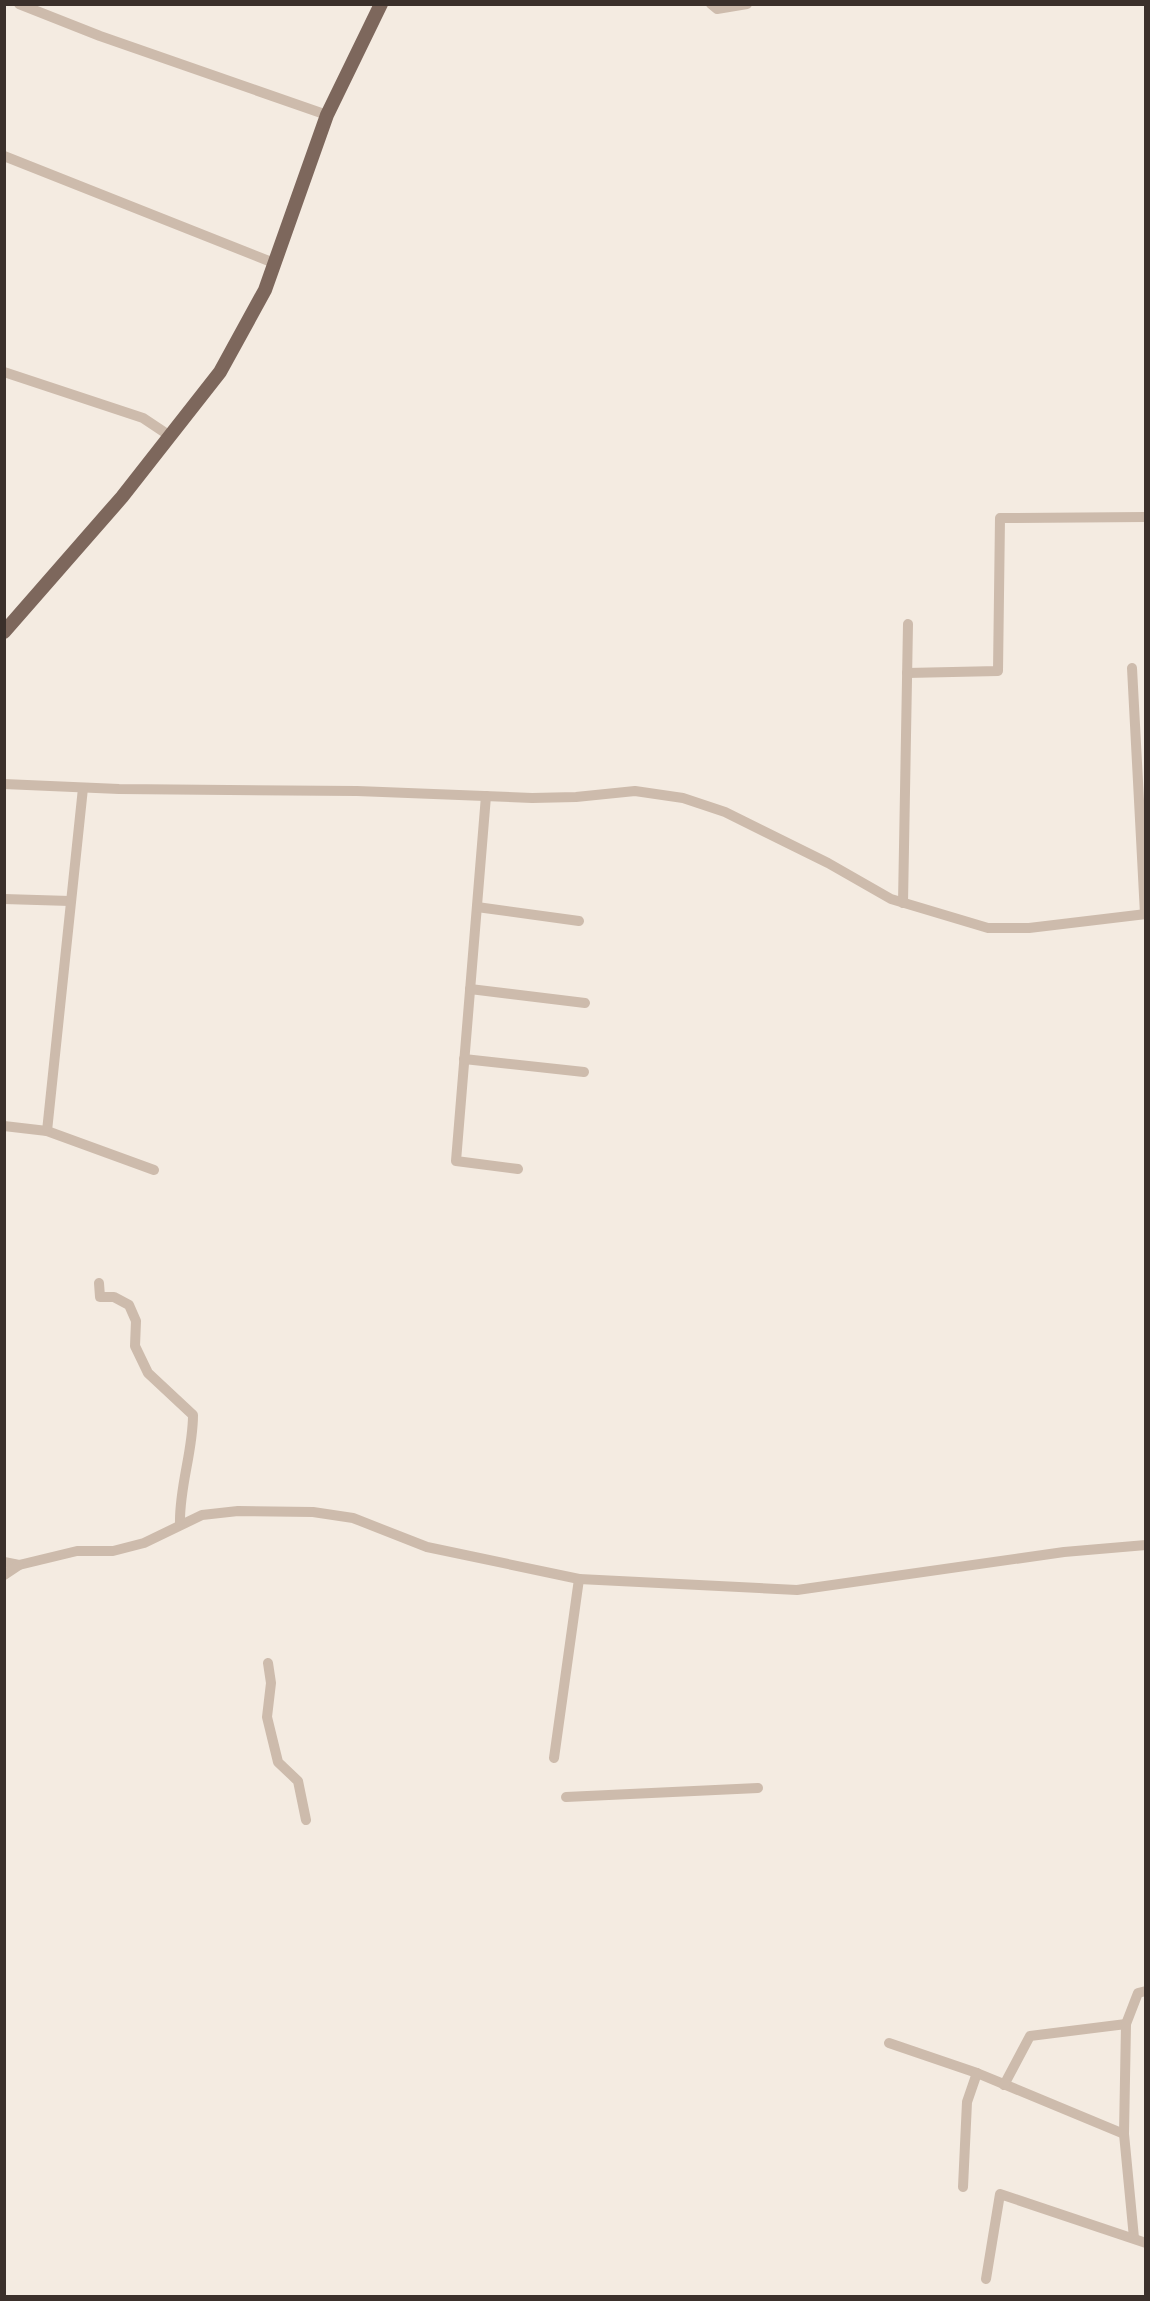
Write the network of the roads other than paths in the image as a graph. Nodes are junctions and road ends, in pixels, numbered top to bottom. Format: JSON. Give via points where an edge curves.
{"nodes":[{"id":1,"x":19,"y":4,"type":"edge"},
{"id":2,"x":381,"y":4,"type":"edge"},
{"id":3,"x":711,"y":4,"type":"edge"},
{"id":4,"x":747,"y":4,"type":"edge"},
{"id":5,"x":327,"y":115,"type":"junction"},
{"id":6,"x":4,"y":156,"type":"edge"},
{"id":7,"x":273,"y":263,"type":"junction"},
{"id":8,"x":4,"y":372,"type":"edge"},
{"id":9,"x":170,"y":436,"type":"junction"},
{"id":10,"x":1146,"y":517,"type":"edge"},
{"id":11,"x":908,"y":624,"type":"dead end"},
{"id":12,"x":4,"y":632,"type":"edge"},
{"id":13,"x":1132,"y":668,"type":"dead end"},
{"id":14,"x":907,"y":673,"type":"junction"},
{"id":15,"x":4,"y":784,"type":"edge"},
{"id":16,"x":83,"y":788,"type":"junction"},
{"id":17,"x":486,"y":796,"type":"junction"},
{"id":18,"x":4,"y":899,"type":"edge"},
{"id":19,"x":70,"y":901,"type":"junction"},
{"id":20,"x":903,"y":903,"type":"junction"},
{"id":21,"x":477,"y":907,"type":"junction"},
{"id":22,"x":1145,"y":914,"type":"edge"},
{"id":23,"x":579,"y":921,"type":"dead end"},
{"id":24,"x":470,"y":989,"type":"junction"},
{"id":25,"x":585,"y":1003,"type":"dead end"},
{"id":26,"x":464,"y":1059,"type":"junction"},
{"id":27,"x":584,"y":1072,"type":"dead end"},
{"id":28,"x":4,"y":1126,"type":"edge"},
{"id":29,"x":47,"y":1131,"type":"junction"},
{"id":30,"x":518,"y":1169,"type":"dead end"},
{"id":31,"x":154,"y":1170,"type":"dead end"},
{"id":32,"x":99,"y":1283,"type":"dead end"},
{"id":33,"x":180,"y":1524,"type":"junction"},
{"id":34,"x":1146,"y":1545,"type":"edge"},
{"id":35,"x":4,"y":1562,"type":"edge"},
{"id":36,"x":19,"y":1565,"type":"junction"},
{"id":37,"x":4,"y":1575,"type":"edge"},
{"id":38,"x":579,"y":1579,"type":"junction"},
{"id":39,"x":268,"y":1663,"type":"dead end"},
{"id":40,"x":554,"y":1758,"type":"dead end"},
{"id":41,"x":758,"y":1788,"type":"dead end"},
{"id":42,"x":566,"y":1797,"type":"dead end"},
{"id":43,"x":306,"y":1820,"type":"dead end"},
{"id":44,"x":1146,"y":1991,"type":"edge"},
{"id":45,"x":1126,"y":2024,"type":"junction"},
{"id":46,"x":889,"y":2043,"type":"dead end"},
{"id":47,"x":977,"y":2073,"type":"junction"},
{"id":48,"x":1004,"y":2085,"type":"junction"},
{"id":49,"x":1124,"y":2134,"type":"junction"},
{"id":50,"x":963,"y":2187,"type":"dead end"},
{"id":51,"x":1134,"y":2238,"type":"junction"},
{"id":52,"x":1146,"y":2243,"type":"edge"},
{"id":53,"x":986,"y":2279,"type":"dead end"}],
"edges":[{"from":1,"to":5,"type":"street"},
{"from":2,"to":5,"type":"main road"},
{"from":3,"to":4,"type":"street","via":[[717,9]]},
{"from":5,"to":7,"type":"main road"},
{"from":6,"to":7,"type":"street"},
{"from":7,"to":9,"type":"main road","via":[[265,290],[220,372]]},
{"from":8,"to":9,"type":"street","via":[[143,418]]},
{"from":9,"to":12,"type":"main road"},
{"from":10,"to":14,"type":"street","via":[[1000,518],[998,671]]},
{"from":11,"to":14,"type":"street"},
{"from":13,"to":22,"type":"street"},
{"from":14,"to":20,"type":"street"},
{"from":15,"to":16,"type":"street"},
{"from":16,"to":17,"type":"street"},
{"from":16,"to":19,"type":"street"},
{"from":17,"to":20,"type":"street","via":[[576,797],[635,791],[683,798],[726,812]]},
{"from":17,"to":21,"type":"street"},
{"from":18,"to":19,"type":"street"},
{"from":19,"to":29,"type":"street"},
{"from":20,"to":22,"type":"street","via":[[988,928],[1029,928]]},
{"from":21,"to":23,"type":"street"},
{"from":21,"to":24,"type":"street"},
{"from":24,"to":25,"type":"street"},
{"from":24,"to":26,"type":"street"},
{"from":26,"to":27,"type":"street"},
{"from":26,"to":30,"type":"street","via":[[456,1161]]},
{"from":28,"to":29,"type":"street"},
{"from":29,"to":31,"type":"street"},
{"from":32,"to":33,"type":"street","via":[[100,1297],[129,1305],[136,1321],[135,1346],[148,1373],[193,1415]]},
{"from":33,"to":36,"type":"street","via":[[144,1542],[113,1551],[77,1551]]},
{"from":33,"to":38,"type":"street","via":[[202,1515],[238,1511],[313,1512],[353,1518],[427,1547]]},
{"from":34,"to":38,"type":"street","via":[[1064,1552],[797,1590]]},
{"from":35,"to":36,"type":"street"},
{"from":36,"to":37,"type":"street"},
{"from":38,"to":40,"type":"street"},
{"from":39,"to":43,"type":"street","via":[[271,1683],[267,1717],[278,1762],[298,1780]]},
{"from":41,"to":42,"type":"street"},
{"from":44,"to":45,"type":"street","via":[[1138,1993]]},
{"from":45,"to":48,"type":"street","via":[[1030,2036]]},
{"from":45,"to":49,"type":"street"},
{"from":46,"to":47,"type":"street"},
{"from":47,"to":48,"type":"street"},
{"from":47,"to":50,"type":"street","via":[[967,2102]]},
{"from":48,"to":49,"type":"street"},
{"from":49,"to":51,"type":"street"},
{"from":51,"to":52,"type":"street"},
{"from":51,"to":53,"type":"street","via":[[1000,2194]]}]}
